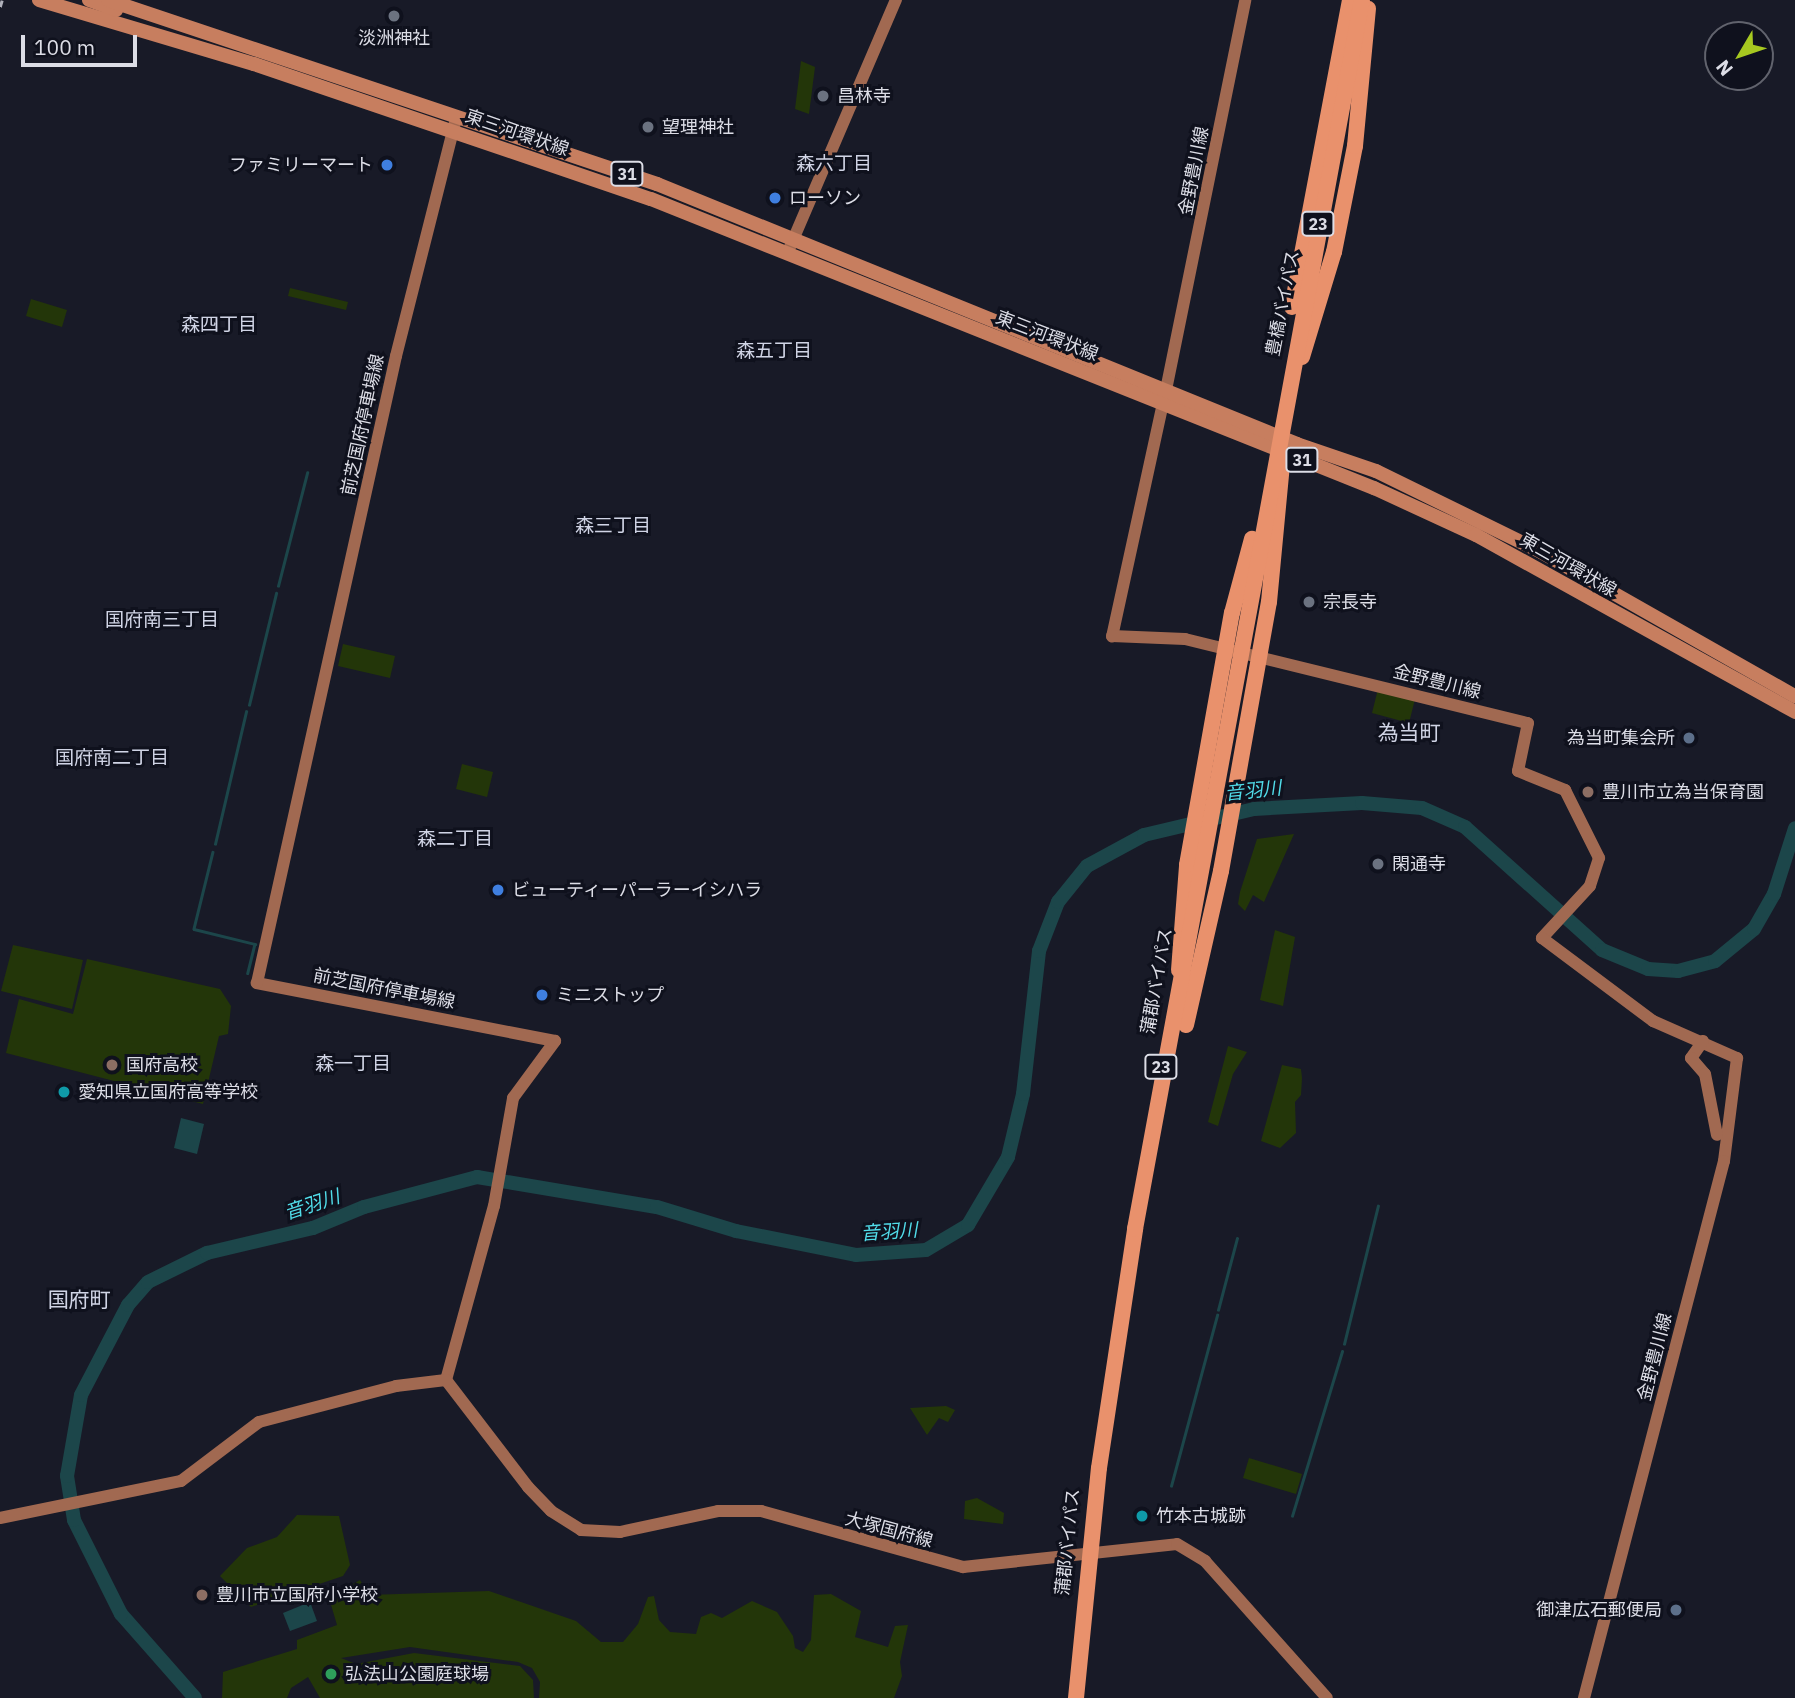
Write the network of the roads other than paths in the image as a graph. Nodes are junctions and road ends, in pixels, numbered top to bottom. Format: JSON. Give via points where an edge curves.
{"nodes":[{"id":1,"x":39,"y":0,"type":"edge"},
{"id":2,"x":89,"y":0,"type":"edge"},
{"id":3,"x":108,"y":0,"type":"edge"},
{"id":4,"x":896,"y":0,"type":"edge"},
{"id":5,"x":1245,"y":0,"type":"edge"},
{"id":6,"x":1353,"y":0,"type":"edge"},
{"id":7,"x":1363,"y":0,"type":"edge"},
{"id":8,"x":1368,"y":0,"type":"edge"},
{"id":9,"x":132,"y":16,"type":"junction"},
{"id":10,"x":255,"y":57,"type":"junction"},
{"id":11,"x":455,"y":124,"type":"junction"},
{"id":12,"x":791,"y":246,"type":"junction"},
{"id":13,"x":1165,"y":396,"type":"junction"},
{"id":14,"x":1277,"y":444,"type":"junction"},
{"id":15,"x":1795,"y":696,"type":"edge"},
{"id":16,"x":1795,"y":712,"type":"edge"},
{"id":17,"x":1179,"y":970,"type":"junction"},
{"id":18,"x":1703,"y":1041,"type":"junction"},
{"id":19,"x":1154,"y":1134,"type":"junction"},
{"id":20,"x":1717,"y":1135,"type":"dead end"},
{"id":21,"x":446,"y":1381,"type":"junction"},
{"id":22,"x":0,"y":1518,"type":"edge"},
{"id":23,"x":1074,"y":1698,"type":"edge"},
{"id":24,"x":1328,"y":1698,"type":"edge"},
{"id":25,"x":1584,"y":1698,"type":"edge"}],
"edges":[{"from":1,"to":9,"type":"main road","name":"東三河環状線","number":"31"},
{"from":2,"to":9,"type":"main road","name":"東三河環状線","number":"31"},
{"from":3,"to":9,"type":"main road","name":"東三河環状線","number":"31"},
{"from":4,"to":12,"type":"main road"},
{"from":5,"to":13,"type":"main road","name":"金野豊川線"},
{"from":6,"to":14,"type":"highway","name":"豊橋バイパス","number":"23"},
{"from":6,"to":14,"type":"highway","via":[[1308,205]]},
{"from":7,"to":14,"type":"highway","name":"豊橋バイパス","number":"23"},
{"from":8,"to":14,"type":"highway","via":[[1365,85],[1342,212]]},
{"from":9,"to":10,"type":"main road","name":"東三河環状線","number":"31"},
{"from":9,"to":10,"type":"main road","name":"東三河環状線","number":"31"},
{"from":10,"to":11,"type":"main road","name":"東三河環状線","number":"31"},
{"from":11,"to":12,"type":"main road","name":"東三河環状線","number":"31","via":[[657,184]]},
{"from":11,"to":21,"type":"main road","name":"前芝国府停車場線","via":[[396,356],[257,982],[555,1041],[513,1098],[494,1206]]},
{"from":12,"to":13,"type":"main road","name":"東三河環状線","number":"31"},
{"from":13,"to":14,"type":"main road","name":"東三河環状線","number":"31"},
{"from":13,"to":18,"type":"main road","name":"金野豊川線","via":[[1112,636],[1185,639],[1528,723],[1518,771],[1565,790],[1599,858],[1591,886],[1542,938],[1653,1021]]},
{"from":14,"to":15,"type":"main road","name":"東三河環状線","number":"31","via":[[1376,471],[1541,552]]},
{"from":14,"to":16,"type":"main road","name":"東三河環状線","number":"31","via":[[1476,534]]},
{"from":14,"to":17,"type":"highway","name":"蒲郡バイパス","number":"23"},
{"from":14,"to":17,"type":"highway","via":[[1227,641],[1187,865]]},
{"from":14,"to":19,"type":"highway","name":"蒲郡バイパス","number":"23"},
{"from":14,"to":19,"type":"highway","via":[[1260,649],[1207,937],[1170,1099]]},
{"from":17,"to":23,"type":"highway","name":"蒲郡バイパス","number":"23","via":[[1104,1401]]},
{"from":18,"to":20,"type":"main road","via":[[1691,1058],[1705,1074]]},
{"from":18,"to":25,"type":"main road","name":"金野豊川線","via":[[1737,1058],[1724,1161]]},
{"from":19,"to":23,"type":"highway","name":"蒲郡バイパス","number":"23","via":[[1099,1468]]},
{"from":21,"to":22,"type":"main road","via":[[396,1386],[259,1422],[181,1481]]},
{"from":21,"to":24,"type":"main road","name":"大塚国府線","via":[[528,1487],[551,1511],[581,1530],[620,1532],[718,1511],[761,1511],[963,1567],[1177,1544],[1205,1561]]}]}
